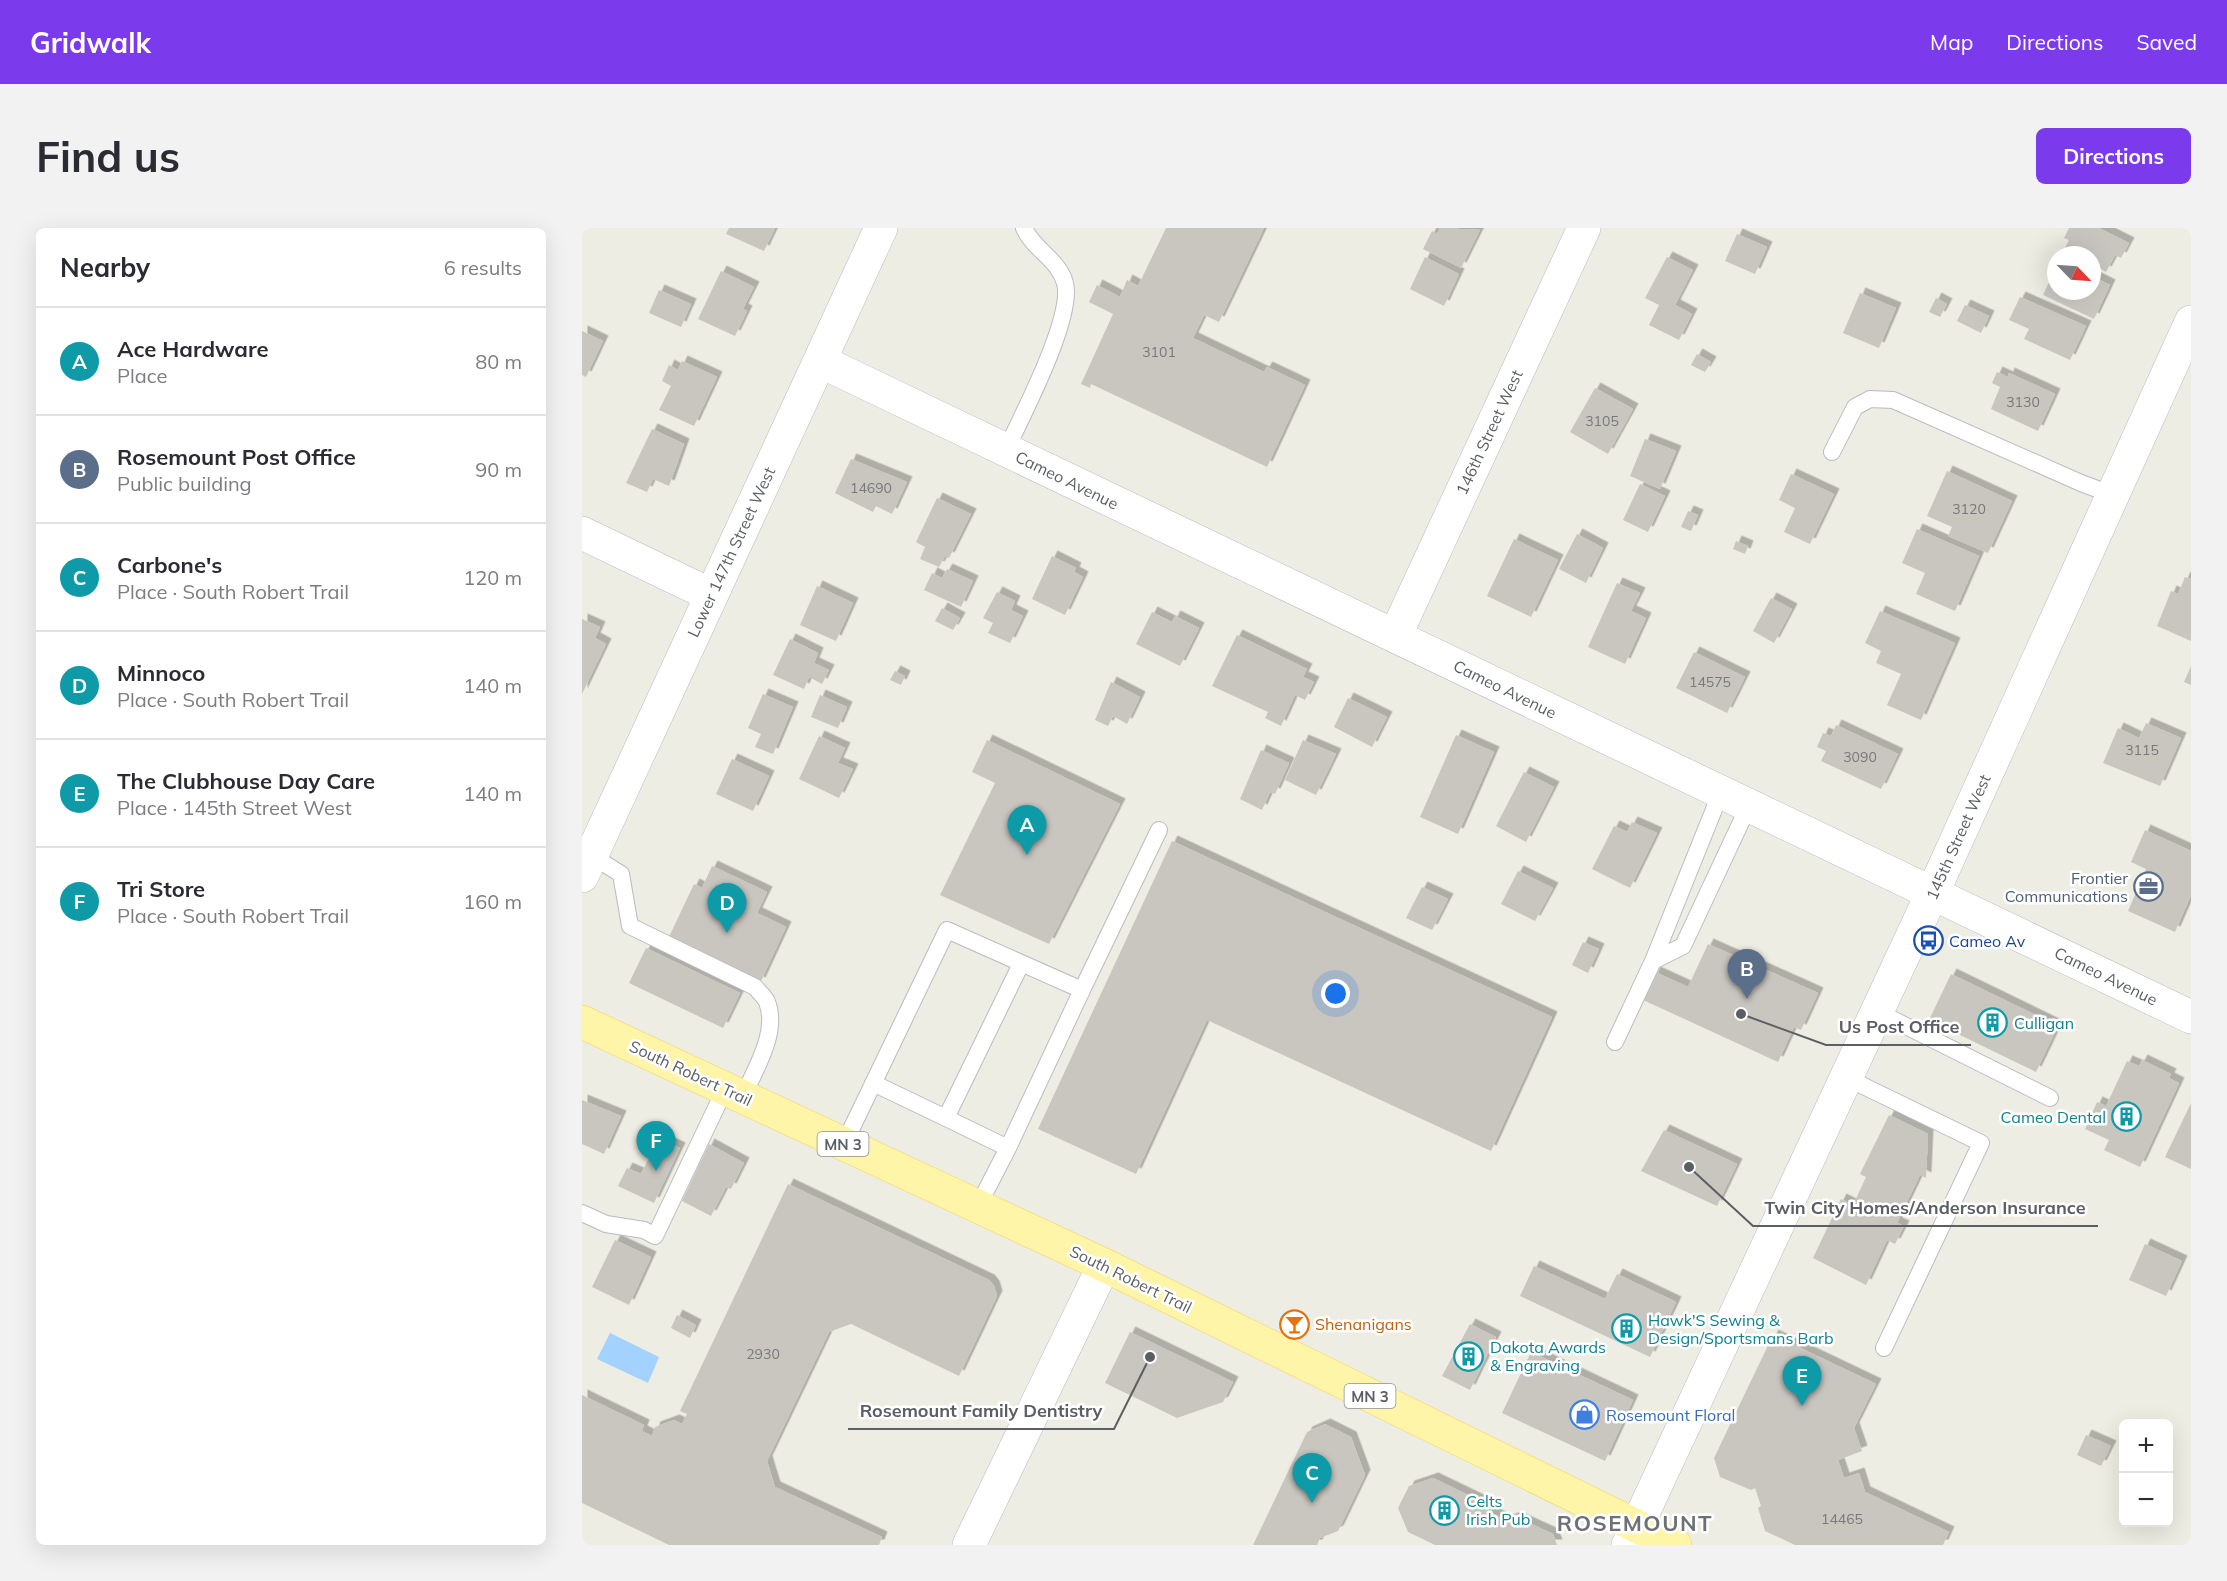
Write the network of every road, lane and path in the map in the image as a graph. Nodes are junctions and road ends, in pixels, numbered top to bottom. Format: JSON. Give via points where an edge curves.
{"nodes":[{"id":1,"x":881,"y":228,"type":"edge"},
{"id":2,"x":1024,"y":228,"type":"edge"},
{"id":3,"x":1584,"y":228,"type":"edge"},
{"id":4,"x":2191,"y":322,"type":"edge"},
{"id":5,"x":820,"y":361,"type":"junction"},
{"id":6,"x":1006,"y":450,"type":"junction"},
{"id":7,"x":1832,"y":452,"type":"dead end"},
{"id":8,"x":2113,"y":495,"type":"junction"},
{"id":9,"x":582,"y":533,"type":"edge"},
{"id":10,"x":711,"y":595,"type":"junction"},
{"id":11,"x":1395,"y":636,"type":"junction"},
{"id":12,"x":1735,"y":799,"type":"junction"},
{"id":13,"x":1159,"y":830,"type":"dead end"},
{"id":14,"x":587,"y":866,"type":"edge"},
{"id":15,"x":1933,"y":893,"type":"junction"},
{"id":16,"x":1653,"y":961,"type":"junction"},
{"id":17,"x":1021,"y":964,"type":"junction"},
{"id":18,"x":1082,"y":990,"type":"junction"},
{"id":19,"x":1878,"y":1012,"type":"junction"},
{"id":20,"x":2191,"y":1017,"type":"edge"},
{"id":21,"x":582,"y":1022,"type":"edge"},
{"id":22,"x":1615,"y":1042,"type":"dead end"},
{"id":23,"x":1847,"y":1078,"type":"junction"},
{"id":24,"x":873,"y":1083,"type":"junction"},
{"id":25,"x":734,"y":1093,"type":"junction"},
{"id":26,"x":2050,"y":1098,"type":"dead end"},
{"id":27,"x":946,"y":1118,"type":"junction"},
{"id":28,"x":844,"y":1144,"type":"junction"},
{"id":29,"x":1008,"y":1148,"type":"junction"},
{"id":30,"x":978,"y":1206,"type":"junction"},
{"id":31,"x":582,"y":1213,"type":"edge"},
{"id":32,"x":1104,"y":1265,"type":"junction"},
{"id":33,"x":1884,"y":1348,"type":"dead end"},
{"id":34,"x":1632,"y":1536,"type":"edge"},
{"id":35,"x":969,"y":1545,"type":"edge"},
{"id":36,"x":1675,"y":1545,"type":"edge"}],
"edges":[{"from":1,"to":5,"type":"street","name":"Lower 147th Street West"},
{"from":2,"to":6,"type":"lane","via":[[1060,272],[1066,299],[1056,339]]},
{"from":3,"to":11,"type":"street","name":"146th Street West"},
{"from":4,"to":8,"type":"street","name":"145th Street West"},
{"from":5,"to":6,"type":"street","name":"Cameo Avenue"},
{"from":5,"to":10,"type":"street","name":"Lower 147th Street West"},
{"from":6,"to":11,"type":"street","name":"Cameo Avenue"},
{"from":7,"to":8,"type":"lane","via":[[1855,408],[1870,399],[1893,400]]},
{"from":8,"to":15,"type":"street","name":"145th Street West"},
{"from":9,"to":10,"type":"street"},
{"from":10,"to":14,"type":"street","name":"Lower 147th Street West"},
{"from":11,"to":12,"type":"street","name":"Cameo Avenue"},
{"from":12,"to":15,"type":"street","name":"Cameo Avenue"},
{"from":12,"to":16,"type":"lane"},
{"from":12,"to":16,"type":"lane","via":[[1683,946]]},
{"from":13,"to":18,"type":"lane"},
{"from":14,"to":25,"type":"lane","via":[[621,874],[630,926],[755,987],[767,1000],[771,1017],[768,1037]]},
{"from":15,"to":19,"type":"street","name":"145th Street West"},
{"from":15,"to":20,"type":"street","name":"Cameo Avenue"},
{"from":16,"to":22,"type":"lane"},
{"from":17,"to":18,"type":"lane"},
{"from":17,"to":24,"type":"lane","via":[[947,930]]},
{"from":17,"to":27,"type":"lane"},
{"from":18,"to":29,"type":"lane"},
{"from":19,"to":23,"type":"street","name":"145th Street West"},
{"from":19,"to":26,"type":"lane"},
{"from":21,"to":25,"type":"main road","name":"South Robert Trail","number":"MN 3"},
{"from":23,"to":33,"type":"lane","via":[[1981,1143]]},
{"from":23,"to":34,"type":"street","name":"145th Street West"},
{"from":24,"to":27,"type":"lane"},
{"from":24,"to":28,"type":"lane"},
{"from":25,"to":28,"type":"main road","name":"South Robert Trail","number":"MN 3"},
{"from":25,"to":31,"type":"lane","via":[[655,1236],[644,1230],[606,1224]]},
{"from":27,"to":29,"type":"lane"},
{"from":28,"to":30,"type":"main road","name":"South Robert Trail","number":"MN 3"},
{"from":29,"to":30,"type":"lane"},
{"from":30,"to":32,"type":"main road","name":"South Robert Trail","number":"MN 3"},
{"from":32,"to":34,"type":"main road","name":"South Robert Trail","number":"MN 3"},
{"from":32,"to":35,"type":"street"},
{"from":34,"to":36,"type":"main road","name":"South Robert Trail","number":"MN 3"}]}
